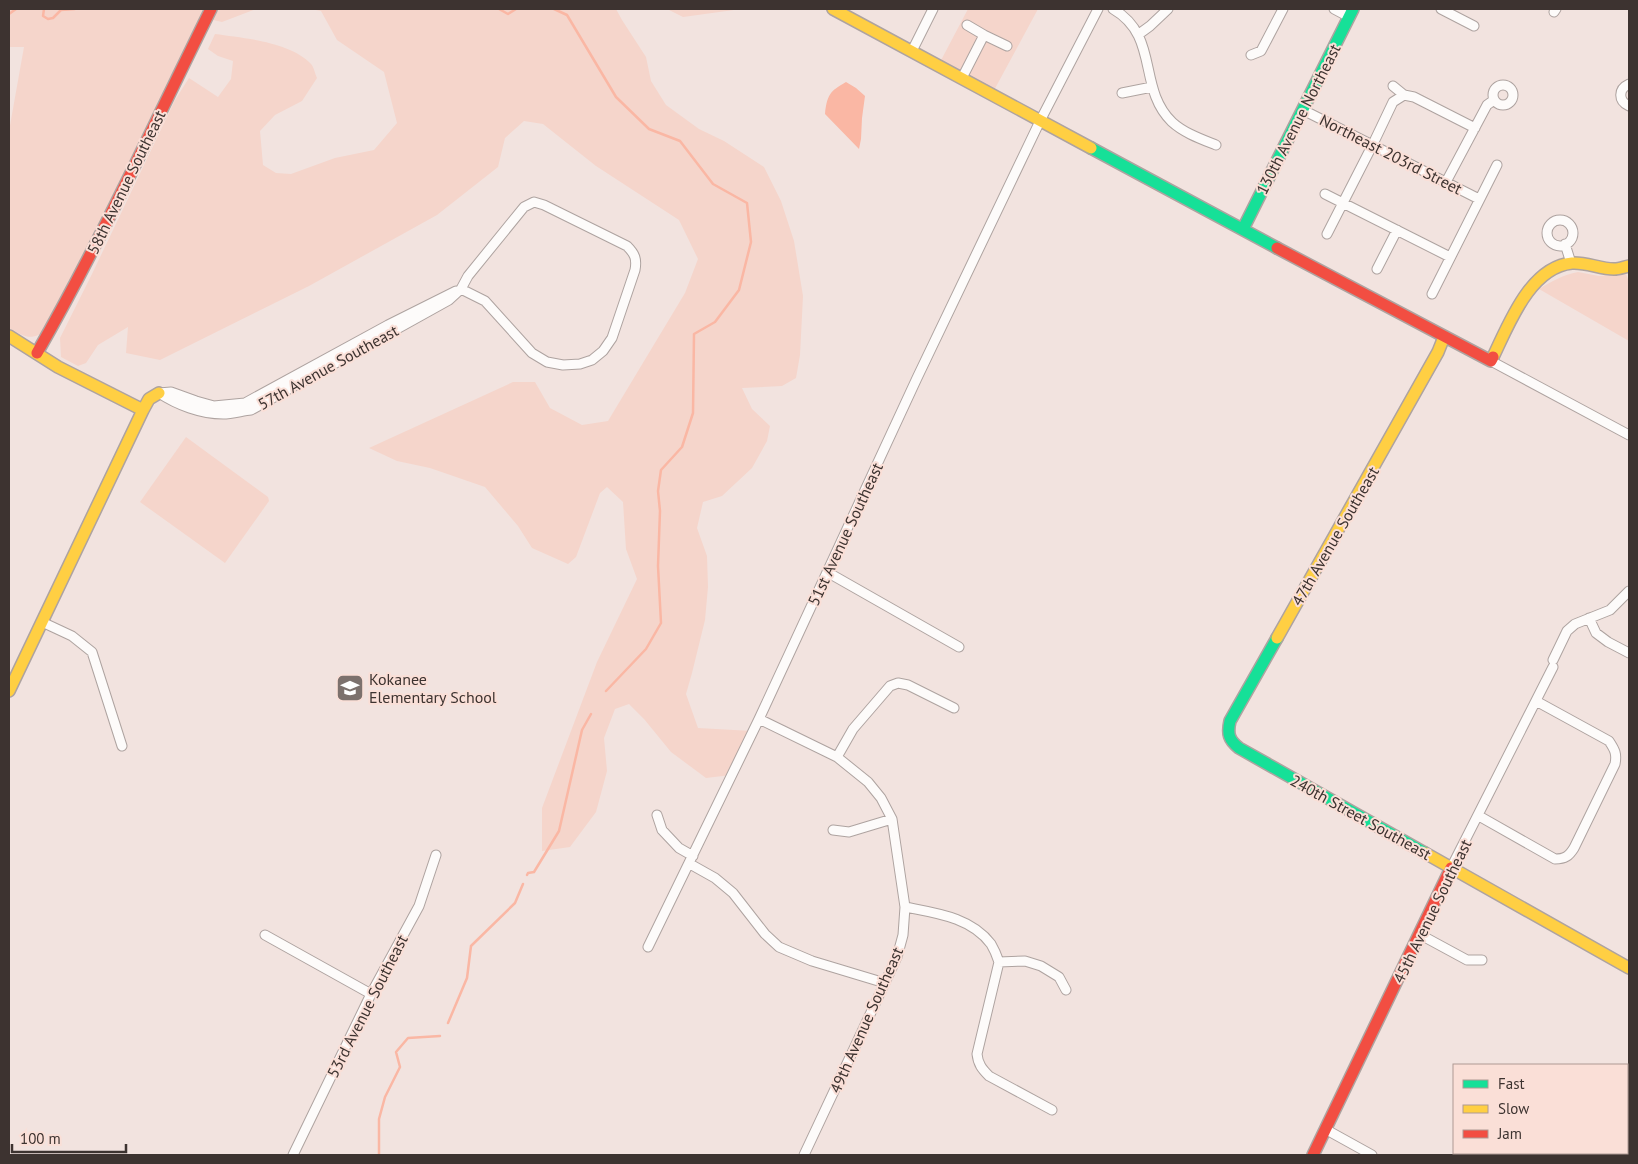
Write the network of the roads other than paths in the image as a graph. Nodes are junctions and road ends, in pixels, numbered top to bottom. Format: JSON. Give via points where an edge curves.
{"nodes":[{"id":1,"x":833,"y":9,"type":"edge"},
{"id":2,"x":933,"y":9,"type":"edge"},
{"id":3,"x":1098,"y":9,"type":"edge"},
{"id":4,"x":1113,"y":9,"type":"edge"},
{"id":5,"x":1168,"y":9,"type":"edge"},
{"id":6,"x":1283,"y":9,"type":"edge"},
{"id":7,"x":1334,"y":9,"type":"edge"},
{"id":8,"x":1441,"y":9,"type":"edge"},
{"id":9,"x":210,"y":10,"type":"edge"},
{"id":10,"x":1351,"y":13,"type":"edge"},
{"id":11,"x":967,"y":25,"type":"dead end"},
{"id":12,"x":1474,"y":26,"type":"dead end"},
{"id":13,"x":984,"y":34,"type":"junction"},
{"id":14,"x":1139,"y":34,"type":"junction"},
{"id":15,"x":1007,"y":46,"type":"dead end"},
{"id":16,"x":912,"y":51,"type":"junction"},
{"id":17,"x":1252,"y":56,"type":"dead end"},
{"id":18,"x":962,"y":78,"type":"junction"},
{"id":19,"x":1629,"y":84,"type":"edge"},
{"id":20,"x":1393,"y":86,"type":"dead end"},
{"id":21,"x":1152,"y":87,"type":"junction"},
{"id":22,"x":1122,"y":93,"type":"dead end"},
{"id":23,"x":1404,"y":96,"type":"junction"},
{"id":24,"x":1494,"y":100,"type":"dead end"},
{"id":25,"x":1629,"y":106,"type":"edge"},
{"id":26,"x":1303,"y":110,"type":"junction"},
{"id":27,"x":1040,"y":121,"type":"junction"},
{"id":28,"x":1475,"y":128,"type":"junction"},
{"id":29,"x":1373,"y":144,"type":"junction"},
{"id":30,"x":1216,"y":145,"type":"dead end"},
{"id":31,"x":1497,"y":165,"type":"dead end"},
{"id":32,"x":1446,"y":182,"type":"junction"},
{"id":33,"x":1325,"y":194,"type":"dead end"},
{"id":34,"x":1480,"y":199,"type":"junction"},
{"id":35,"x":1343,"y":202,"type":"junction"},
{"id":36,"x":1243,"y":229,"type":"junction"},
{"id":37,"x":1397,"y":230,"type":"junction"},
{"id":38,"x":1327,"y":234,"type":"dead end"},
{"id":39,"x":1565,"y":244,"type":"dead end"},
{"id":40,"x":1450,"y":257,"type":"junction"},
{"id":41,"x":1571,"y":263,"type":"junction"},
{"id":42,"x":1629,"y":266,"type":"edge"},
{"id":43,"x":1377,"y":269,"type":"dead end"},
{"id":44,"x":461,"y":289,"type":"junction"},
{"id":45,"x":1432,"y":294,"type":"dead end"},
{"id":46,"x":9,"y":336,"type":"edge"},
{"id":47,"x":1444,"y":337,"type":"junction"},
{"id":48,"x":37,"y":353,"type":"junction"},
{"id":49,"x":1491,"y":361,"type":"junction"},
{"id":50,"x":159,"y":393,"type":"joint"},
{"id":51,"x":143,"y":410,"type":"junction"},
{"id":52,"x":1629,"y":436,"type":"edge"},
{"id":53,"x":827,"y":572,"type":"junction"},
{"id":54,"x":1629,"y":591,"type":"edge"},
{"id":55,"x":1589,"y":618,"type":"junction"},
{"id":56,"x":42,"y":622,"type":"junction"},
{"id":57,"x":959,"y":647,"type":"dead end"},
{"id":58,"x":1629,"y":653,"type":"edge"},
{"id":59,"x":9,"y":691,"type":"edge"},
{"id":60,"x":1536,"y":701,"type":"junction"},
{"id":61,"x":954,"y":708,"type":"dead end"},
{"id":62,"x":759,"y":719,"type":"junction"},
{"id":63,"x":1228,"y":735,"type":"joint"},
{"id":64,"x":122,"y":746,"type":"dead end"},
{"id":65,"x":837,"y":757,"type":"junction"},
{"id":66,"x":657,"y":815,"type":"dead end"},
{"id":67,"x":1479,"y":816,"type":"junction"},
{"id":68,"x":892,"y":819,"type":"junction"},
{"id":69,"x":833,"y":830,"type":"dead end"},
{"id":70,"x":436,"y":855,"type":"dead end"},
{"id":71,"x":691,"y":860,"type":"junction"},
{"id":72,"x":1451,"y":868,"type":"junction"},
{"id":73,"x":905,"y":907,"type":"junction"},
{"id":74,"x":265,"y":934,"type":"dead end"},
{"id":75,"x":1419,"y":934,"type":"junction"},
{"id":76,"x":648,"y":947,"type":"dead end"},
{"id":77,"x":1482,"y":960,"type":"dead end"},
{"id":78,"x":999,"y":962,"type":"junction"},
{"id":79,"x":1629,"y":968,"type":"edge"},
{"id":80,"x":885,"y":983,"type":"junction"},
{"id":81,"x":1066,"y":990,"type":"dead end"},
{"id":82,"x":371,"y":994,"type":"junction"},
{"id":83,"x":1052,"y":1110,"type":"dead end"},
{"id":84,"x":1325,"y":1129,"type":"junction"},
{"id":85,"x":293,"y":1155,"type":"edge"},
{"id":86,"x":804,"y":1155,"type":"edge"},
{"id":87,"x":1312,"y":1155,"type":"edge"},
{"id":88,"x":1372,"y":1155,"type":"edge"}],
"edges":[{"from":1,"to":16,"type":"street"},
{"from":2,"to":16,"type":"street"},
{"from":3,"to":27,"type":"street","name":"51st Avenue Southeast"},
{"from":4,"to":14,"type":"street"},
{"from":5,"to":14,"type":"street"},
{"from":6,"to":17,"type":"street","via":[[1261,51]]},
{"from":7,"to":10,"type":"street"},
{"from":8,"to":12,"type":"street"},
{"from":9,"to":48,"type":"street","name":"58th Avenue Southeast","via":[[107,224]]},
{"from":10,"to":26,"type":"street","name":"130th Avenue Northeast"},
{"from":11,"to":13,"type":"street"},
{"from":13,"to":15,"type":"street"},
{"from":13,"to":18,"type":"street"},
{"from":14,"to":21,"type":"street"},
{"from":16,"to":18,"type":"street"},
{"from":18,"to":27,"type":"street"},
{"from":19,"to":25,"type":"street","via":[[1621,94],[1622,101]]},
{"from":20,"to":23,"type":"street"},
{"from":21,"to":22,"type":"street"},
{"from":21,"to":30,"type":"street","via":[[1158,104],[1171,122]]},
{"from":23,"to":28,"type":"street","via":[[1414,97]]},
{"from":23,"to":29,"type":"street","via":[[1393,102]]},
{"from":24,"to":28,"type":"street","via":[[1487,105]]},
{"from":26,"to":29,"type":"street","name":"Northeast 203rd Street"},
{"from":26,"to":36,"type":"street","name":"130th Avenue Northeast"},
{"from":27,"to":36,"type":"street"},
{"from":27,"to":53,"type":"street","name":"51st Avenue Southeast"},
{"from":28,"to":32,"type":"street"},
{"from":29,"to":32,"type":"street","name":"Northeast 203rd Street"},
{"from":29,"to":35,"type":"street"},
{"from":31,"to":34,"type":"street"},
{"from":32,"to":34,"type":"street","name":"Northeast 203rd Street"},
{"from":33,"to":35,"type":"street"},
{"from":34,"to":40,"type":"street"},
{"from":35,"to":37,"type":"street"},
{"from":35,"to":38,"type":"street"},
{"from":36,"to":47,"type":"street"},
{"from":37,"to":40,"type":"street"},
{"from":37,"to":43,"type":"street"},
{"from":39,"to":41,"type":"street"},
{"from":40,"to":45,"type":"street"},
{"from":41,"to":42,"type":"street","via":[[1614,269]]},
{"from":41,"to":49,"type":"street","via":[[1551,269],[1535,282]]},
{"from":44,"to":44,"type":"street","name":"57th Avenue Southeast","via":[[485,301],[532,353],[547,362],[580,364],[602,352],[612,338],[637,261],[627,246],[534,202],[524,207],[510,223]]},
{"from":44,"to":50,"type":"street","name":"57th Avenue Southeast","via":[[450,300],[384,332],[250,410],[223,414],[195,410]]},
{"from":46,"to":48,"type":"street"},
{"from":47,"to":49,"type":"street"},
{"from":47,"to":63,"type":"street","name":"47th Avenue Southeast","via":[[1230,720]]},
{"from":48,"to":51,"type":"street"},
{"from":49,"to":52,"type":"street"},
{"from":50,"to":51,"type":"street","name":"57th Avenue Southeast"},
{"from":51,"to":56,"type":"street","name":"57th Avenue Southeast"},
{"from":53,"to":57,"type":"street"},
{"from":53,"to":62,"type":"street","name":"51st Avenue Southeast"},
{"from":54,"to":55,"type":"street","name":"45th Avenue Southeast","via":[[1610,610]]},
{"from":55,"to":58,"type":"street","via":[[1596,633]]},
{"from":55,"to":60,"type":"street","name":"45th Avenue Southeast","via":[[1577,622],[1567,631]]},
{"from":56,"to":59,"type":"street","name":"57th Avenue Southeast"},
{"from":56,"to":64,"type":"street","via":[[72,636],[92,652]]},
{"from":60,"to":67,"type":"street","name":"45th Avenue Southeast"},
{"from":60,"to":67,"type":"street","via":[[1609,741],[1615,750],[1614,764],[1574,848],[1563,859],[1555,860]]},
{"from":61,"to":65,"type":"street","via":[[908,685],[898,683],[890,686],[853,729]]},
{"from":62,"to":65,"type":"street","name":"49th Avenue Southeast"},
{"from":62,"to":71,"type":"street","name":"51st Avenue Southeast"},
{"from":63,"to":72,"type":"street","name":"240th Street Southeast","via":[[1230,742],[1239,748]]},
{"from":65,"to":68,"type":"street","name":"49th Avenue Southeast","via":[[868,782]]},
{"from":66,"to":71,"type":"street","via":[[662,830]]},
{"from":67,"to":72,"type":"street","name":"45th Avenue Southeast"},
{"from":68,"to":69,"type":"street","via":[[849,832]]},
{"from":68,"to":73,"type":"street","name":"49th Avenue Southeast"},
{"from":70,"to":82,"type":"street","name":"53rd Avenue Southeast","via":[[419,906]]},
{"from":71,"to":76,"type":"street","name":"51st Avenue Southeast"},
{"from":71,"to":80,"type":"street","via":[[733,893],[778,947]]},
{"from":72,"to":75,"type":"street","name":"45th Avenue Southeast"},
{"from":72,"to":79,"type":"street","name":"240th Street Southeast"},
{"from":73,"to":78,"type":"street","via":[[945,915],[965,923],[991,944]]},
{"from":73,"to":80,"type":"street","name":"49th Avenue Southeast","via":[[903,935]]},
{"from":74,"to":82,"type":"street"},
{"from":75,"to":77,"type":"street","via":[[1467,960]]},
{"from":75,"to":84,"type":"street","name":"45th Avenue Southeast"},
{"from":78,"to":81,"type":"street","via":[[1025,961],[1041,966],[1059,977]]},
{"from":78,"to":83,"type":"street","via":[[977,1054],[978,1063],[990,1076]]},
{"from":80,"to":86,"type":"street","name":"49th Avenue Southeast"},
{"from":82,"to":85,"type":"street","name":"53rd Avenue Southeast"},
{"from":84,"to":87,"type":"street","name":"45th Avenue Southeast"},
{"from":84,"to":88,"type":"street"}]}
